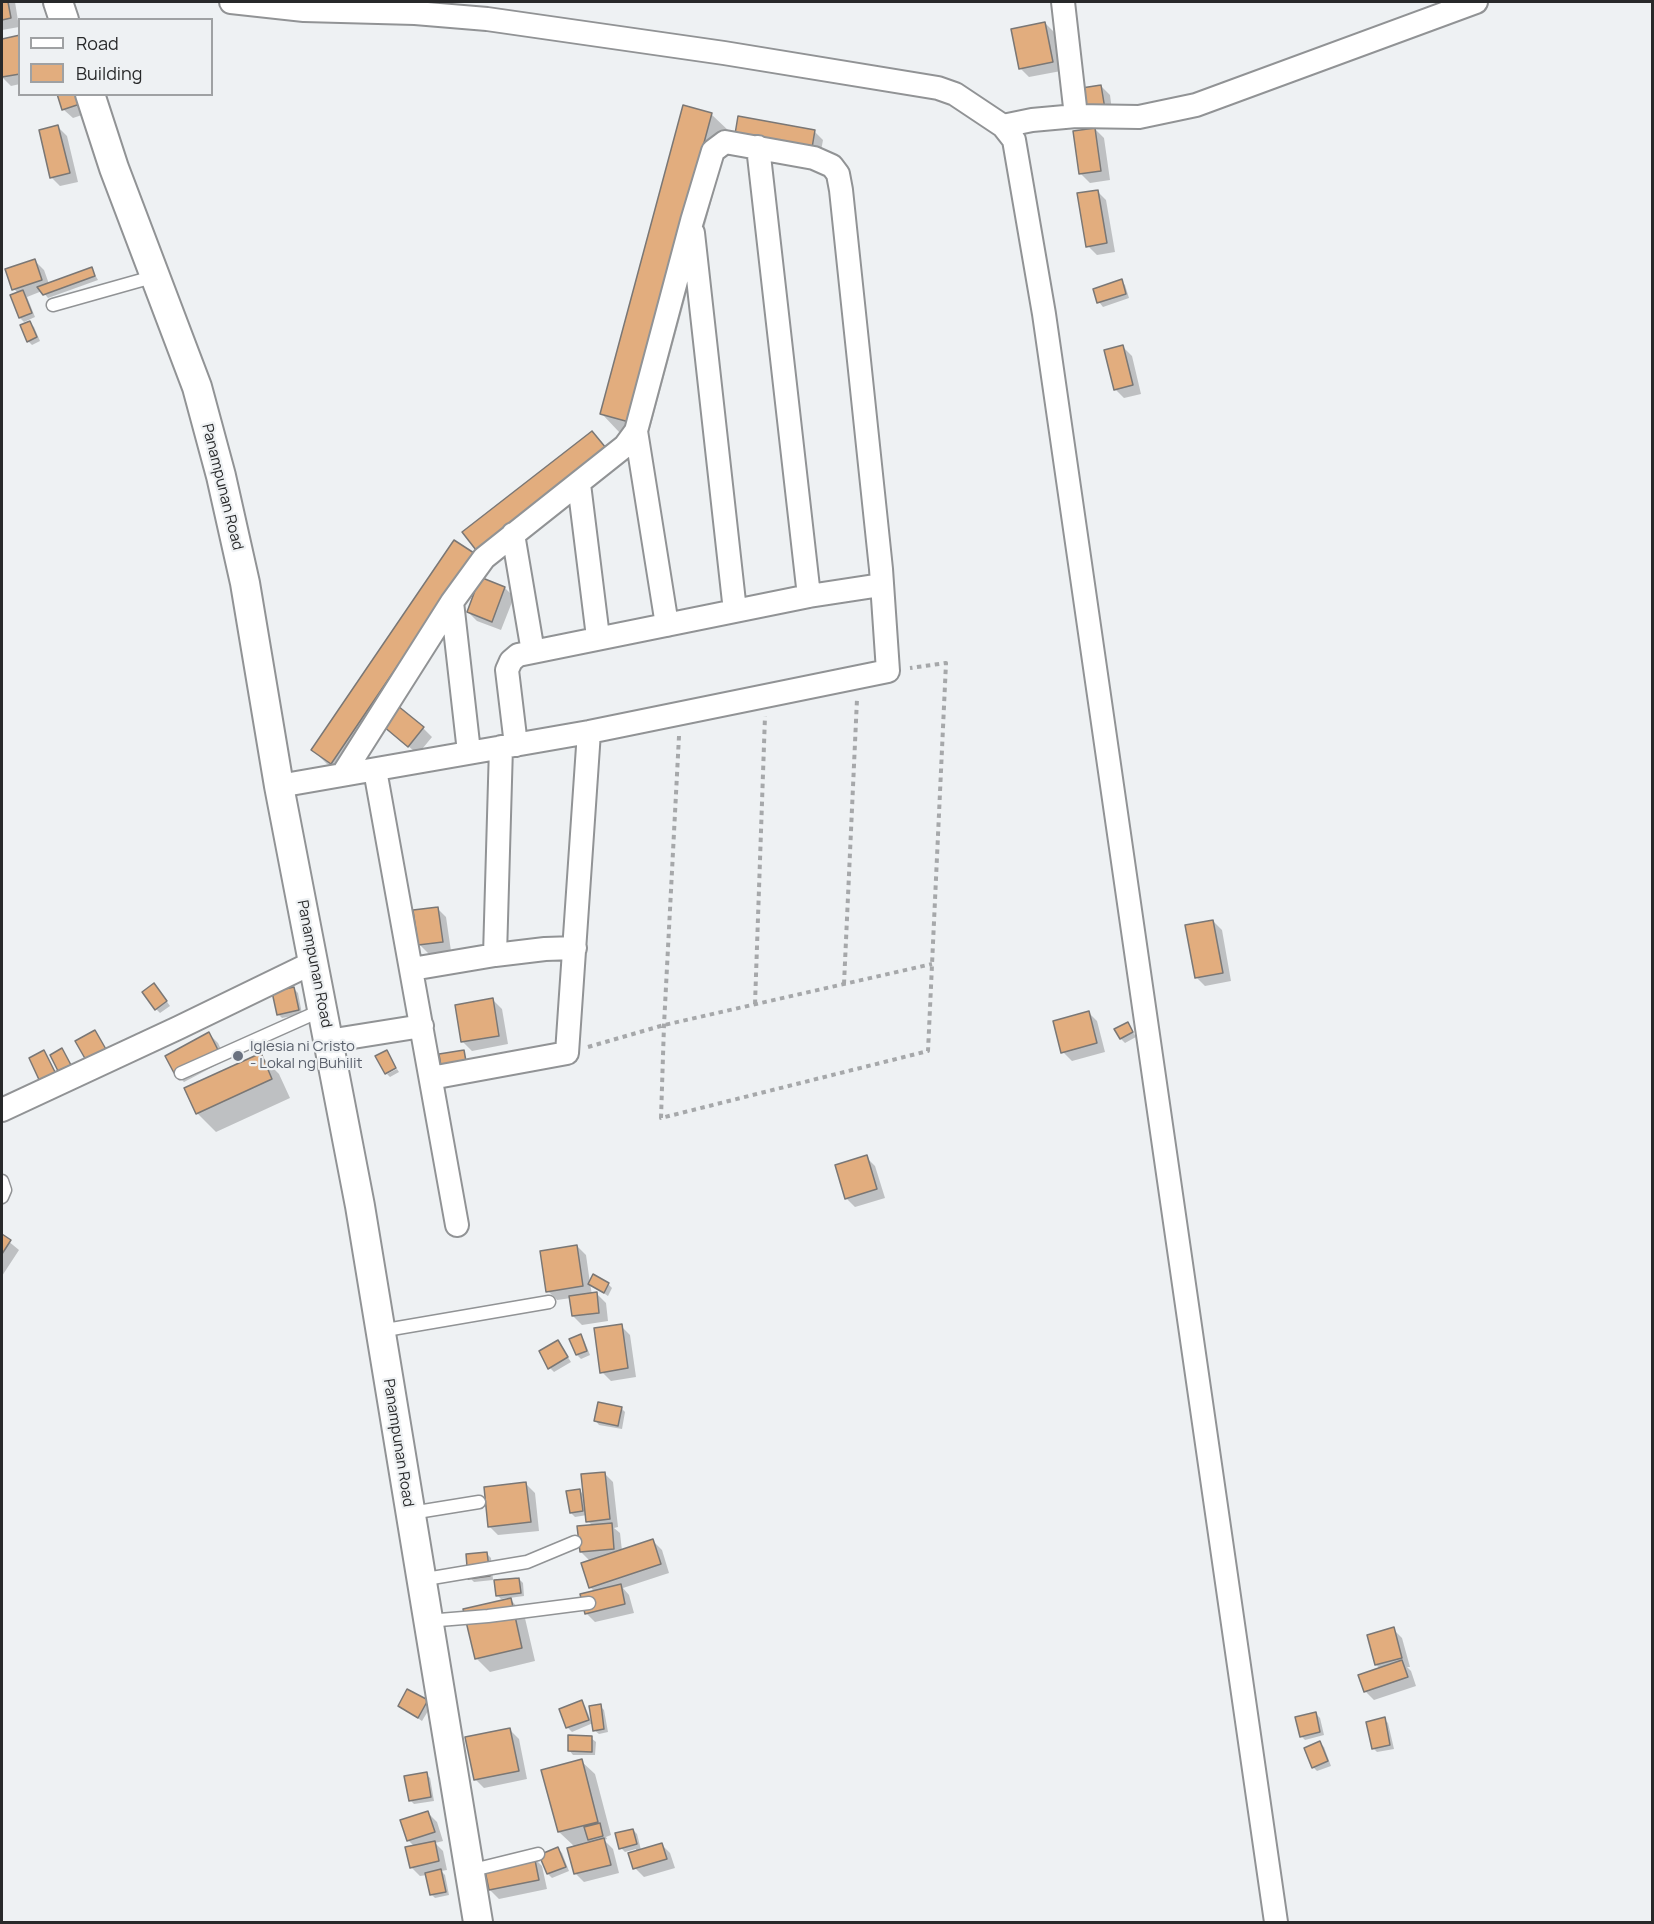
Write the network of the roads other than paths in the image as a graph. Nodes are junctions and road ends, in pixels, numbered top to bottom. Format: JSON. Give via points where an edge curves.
{"nodes":[{"id":1,"x":58,"y":2,"type":"edge"},
{"id":2,"x":231,"y":2,"type":"edge"},
{"id":3,"x":1063,"y":2,"type":"edge"},
{"id":4,"x":1476,"y":2,"type":"edge"},
{"id":5,"x":63,"y":18,"type":"edge"},
{"id":6,"x":91,"y":96,"type":"edge"},
{"id":7,"x":1076,"y":116,"type":"junction"},
{"id":8,"x":1003,"y":126,"type":"junction"},
{"id":9,"x":758,"y":147,"type":"junction"},
{"id":10,"x":692,"y":221,"type":"junction"},
{"id":11,"x":156,"y":276,"type":"junction"},
{"id":12,"x":53,"y":305,"type":"dead end"},
{"id":13,"x":636,"y":431,"type":"junction"},
{"id":14,"x":579,"y":483,"type":"junction"},
{"id":15,"x":513,"y":534,"type":"junction"},
{"id":16,"x":881,"y":585,"type":"junction"},
{"id":17,"x":810,"y":596,"type":"junction"},
{"id":18,"x":452,"y":602,"type":"junction"},
{"id":19,"x":735,"y":610,"type":"junction"},
{"id":20,"x":667,"y":625,"type":"junction"},
{"id":21,"x":598,"y":637,"type":"junction"},
{"id":22,"x":533,"y":652,"type":"junction"},
{"id":23,"x":589,"y":732,"type":"junction"},
{"id":24,"x":508,"y":746,"type":"junction"},
{"id":25,"x":470,"y":752,"type":"junction"},
{"id":26,"x":375,"y":770,"type":"junction"},
{"id":27,"x":343,"y":774,"type":"junction"},
{"id":28,"x":279,"y":786,"type":"junction"},
{"id":29,"x":575,"y":948,"type":"junction"},
{"id":30,"x":495,"y":955,"type":"junction"},
{"id":31,"x":314,"y":962,"type":"junction"},
{"id":32,"x":412,"y":969,"type":"junction"},
{"id":33,"x":322,"y":1010,"type":"junction"},
{"id":34,"x":422,"y":1026,"type":"junction"},
{"id":35,"x":328,"y":1041,"type":"junction"},
{"id":36,"x":181,"y":1073,"type":"dead end"},
{"id":37,"x":431,"y":1078,"type":"junction"},
{"id":38,"x":2,"y":1110,"type":"edge"},
{"id":39,"x":2,"y":1181,"type":"edge"},
{"id":40,"x":2,"y":1197,"type":"edge"},
{"id":41,"x":457,"y":1225,"type":"dead end"},
{"id":42,"x":549,"y":1302,"type":"dead end"},
{"id":43,"x":380,"y":1331,"type":"junction"},
{"id":44,"x":479,"y":1502,"type":"dead end"},
{"id":45,"x":410,"y":1513,"type":"junction"},
{"id":46,"x":576,"y":1542,"type":"dead end"},
{"id":47,"x":420,"y":1580,"type":"junction"},
{"id":48,"x":589,"y":1603,"type":"dead end"},
{"id":49,"x":427,"y":1621,"type":"junction"},
{"id":50,"x":538,"y":1854,"type":"dead end"},
{"id":51,"x":469,"y":1871,"type":"junction"},
{"id":52,"x":478,"y":1923,"type":"edge"},
{"id":53,"x":1276,"y":1923,"type":"edge"}],
"edges":[{"from":1,"to":5,"type":"street"},
{"from":2,"to":8,"type":"street","via":[[487,20],[724,53],[938,88]]},
{"from":3,"to":7,"type":"street"},
{"from":4,"to":7,"type":"street","via":[[1196,105],[1139,117]]},
{"from":6,"to":11,"type":"street","name":"Panampunan Road"},
{"from":7,"to":8,"type":"street"},
{"from":8,"to":53,"type":"street","via":[[1014,140],[1044,314]]},
{"from":9,"to":10,"type":"street","via":[[725,142],[713,151]]},
{"from":9,"to":16,"type":"street","via":[[814,158],[832,166],[838,174]]},
{"from":9,"to":17,"type":"street"},
{"from":10,"to":13,"type":"street"},
{"from":10,"to":19,"type":"street"},
{"from":11,"to":12,"type":"lane"},
{"from":11,"to":28,"type":"street","name":"Panampunan Road","via":[[196,387],[221,476],[245,583]]},
{"from":13,"to":14,"type":"street","via":[[625,447]]},
{"from":13,"to":20,"type":"street"},
{"from":14,"to":15,"type":"street"},
{"from":14,"to":21,"type":"street"},
{"from":15,"to":18,"type":"street","via":[[484,558]]},
{"from":15,"to":22,"type":"street"},
{"from":16,"to":17,"type":"street"},
{"from":16,"to":23,"type":"street","via":[[888,671]]},
{"from":17,"to":19,"type":"street"},
{"from":18,"to":25,"type":"street"},
{"from":18,"to":27,"type":"street"},
{"from":19,"to":20,"type":"street"},
{"from":20,"to":21,"type":"street"},
{"from":21,"to":22,"type":"street"},
{"from":22,"to":24,"type":"street","via":[[518,655],[507,670]]},
{"from":23,"to":24,"type":"street"},
{"from":23,"to":29,"type":"street"},
{"from":24,"to":25,"type":"street"},
{"from":24,"to":30,"type":"street"},
{"from":25,"to":26,"type":"street"},
{"from":26,"to":27,"type":"street"},
{"from":26,"to":32,"type":"street"},
{"from":27,"to":28,"type":"street"},
{"from":28,"to":31,"type":"street","name":"Panampunan Road"},
{"from":29,"to":30,"type":"street"},
{"from":29,"to":37,"type":"street","via":[[567,1053]]},
{"from":30,"to":32,"type":"street"},
{"from":31,"to":33,"type":"street","name":"Panampunan Road"},
{"from":31,"to":38,"type":"street"},
{"from":32,"to":34,"type":"street"},
{"from":33,"to":35,"type":"street","name":"Panampunan Road"},
{"from":33,"to":36,"type":"lane"},
{"from":34,"to":35,"type":"street"},
{"from":34,"to":37,"type":"street"},
{"from":35,"to":43,"type":"street","name":"Panampunan Road"},
{"from":37,"to":41,"type":"street"},
{"from":39,"to":40,"type":"lane"},
{"from":42,"to":43,"type":"lane"},
{"from":43,"to":45,"type":"street","name":"Panampunan Road"},
{"from":44,"to":45,"type":"lane"},
{"from":45,"to":47,"type":"street","name":"Panampunan Road"},
{"from":46,"to":47,"type":"lane","via":[[527,1562]]},
{"from":47,"to":49,"type":"street","name":"Panampunan Road"},
{"from":48,"to":49,"type":"lane"},
{"from":49,"to":51,"type":"street","name":"Panampunan Road"},
{"from":50,"to":51,"type":"lane"},
{"from":51,"to":52,"type":"street","name":"Panampunan Road"}]}
